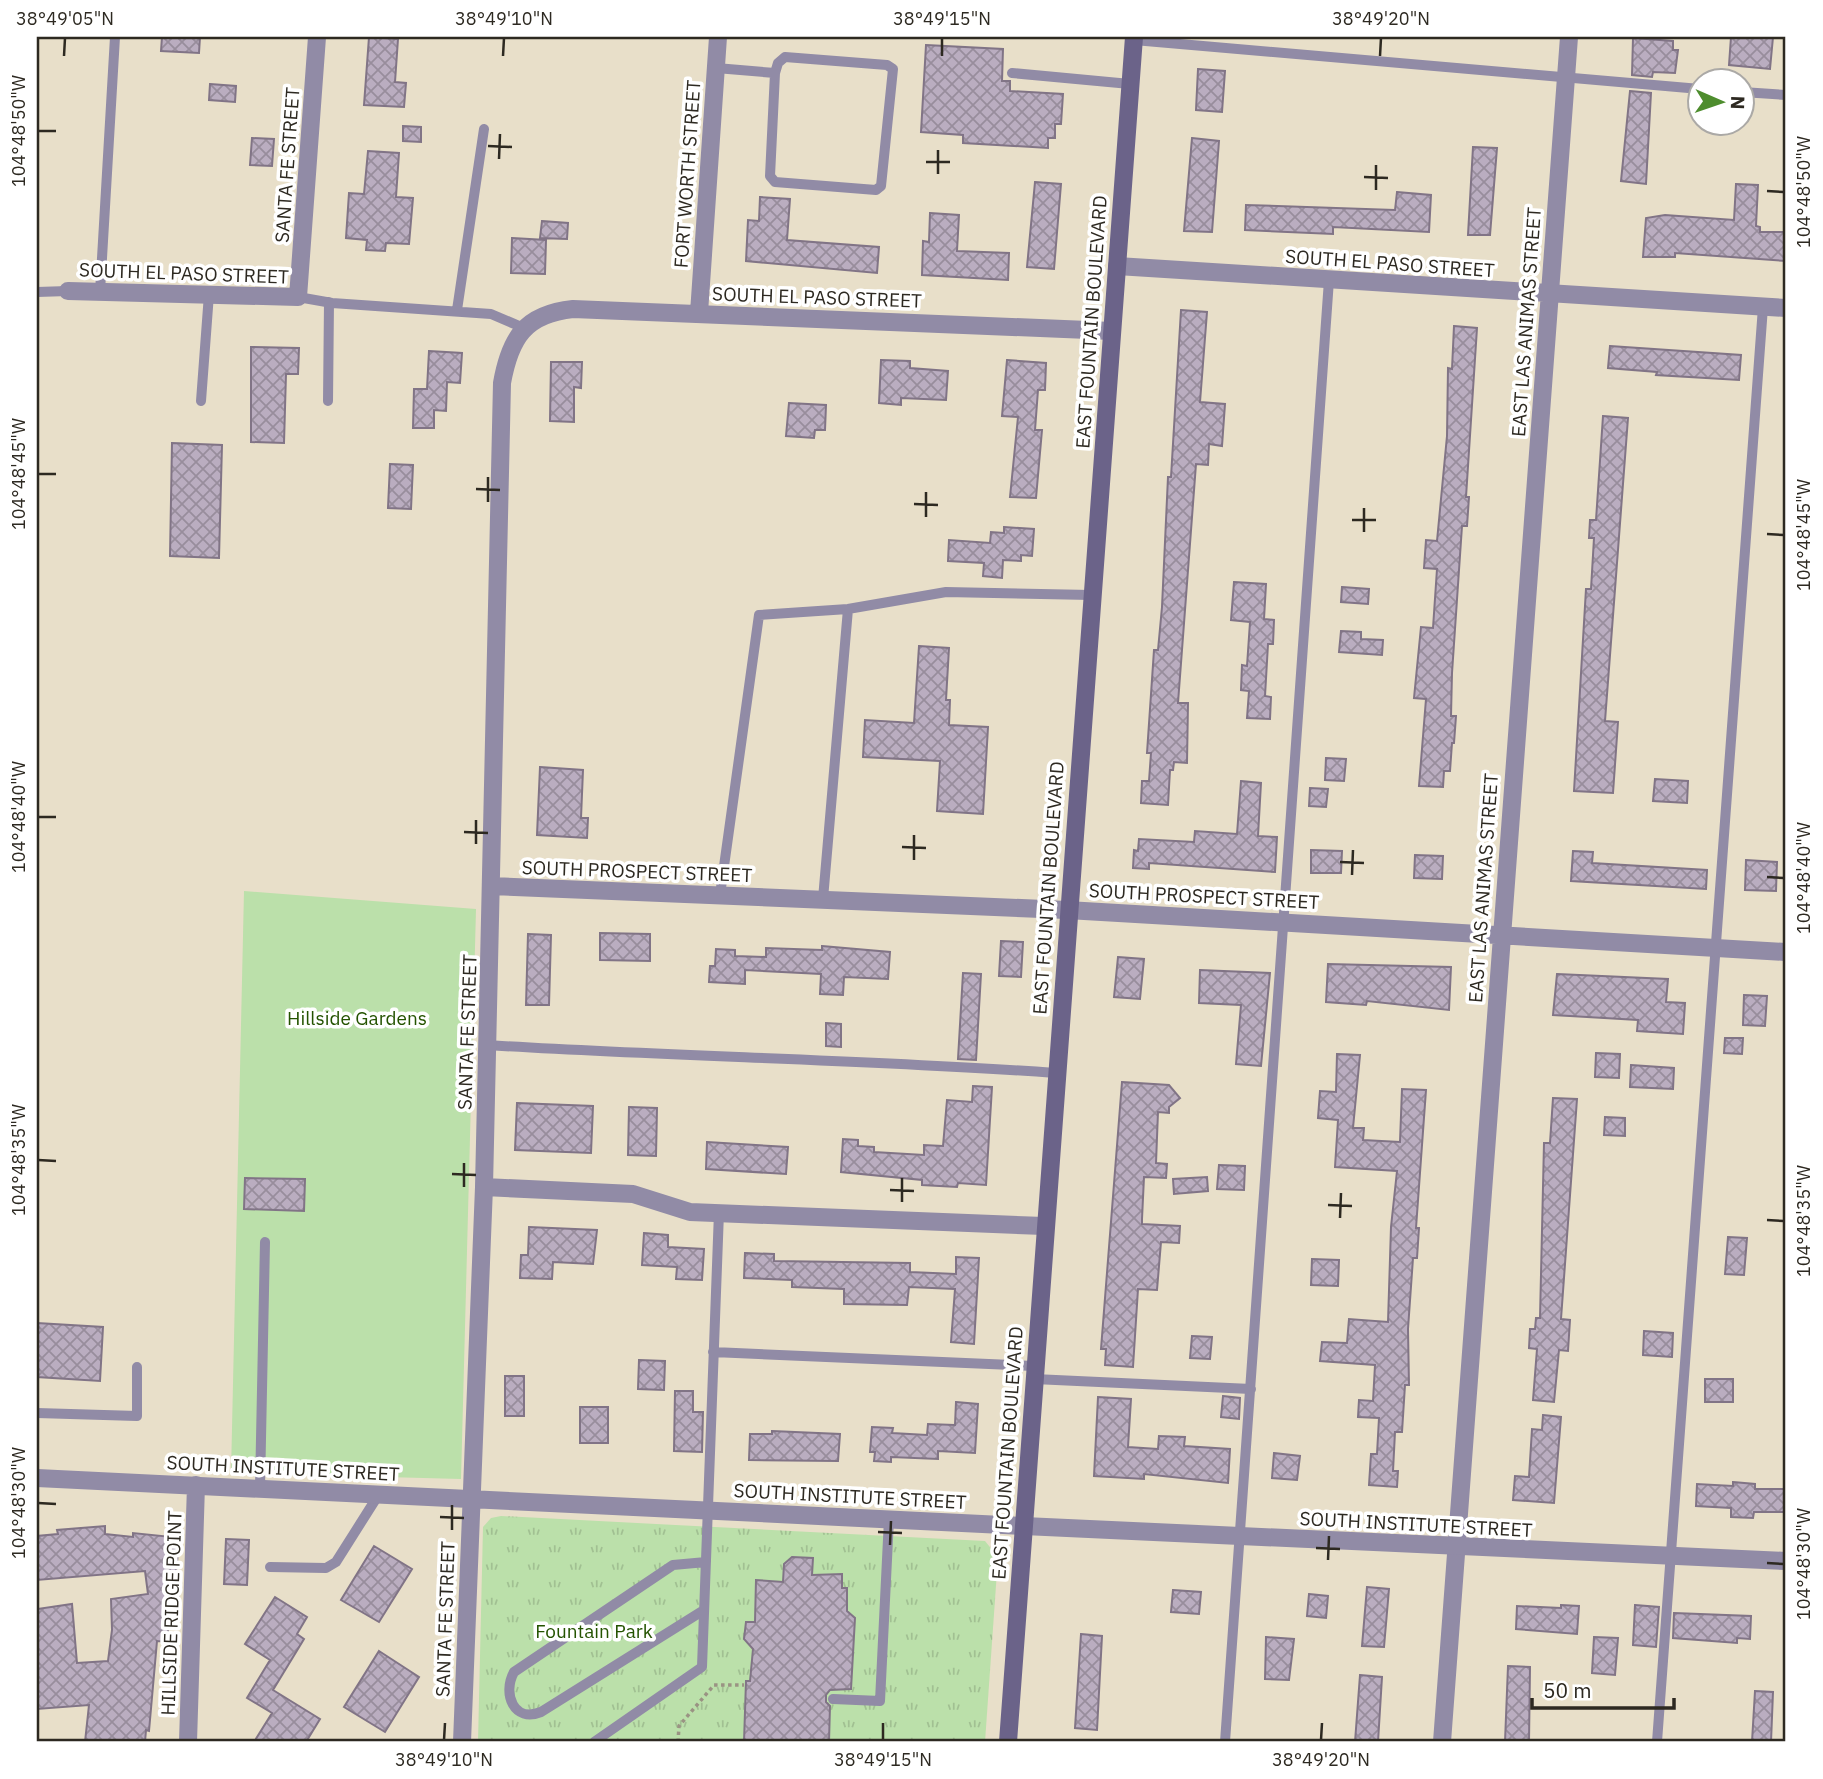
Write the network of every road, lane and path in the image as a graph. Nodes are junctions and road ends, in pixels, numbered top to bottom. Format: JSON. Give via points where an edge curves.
{"nodes":[{"id":1,"x":115,"y":37,"type":"edge"},
{"id":2,"x":317,"y":37,"type":"edge"},
{"id":3,"x":718,"y":37,"type":"edge"},
{"id":4,"x":1569,"y":37,"type":"edge"},
{"id":5,"x":1134,"y":39,"type":"edge"},
{"id":6,"x":716,"y":68,"type":"junction"},
{"id":7,"x":775,"y":73,"type":"junction"},
{"id":8,"x":1012,"y":73,"type":"dead end"},
{"id":9,"x":1566,"y":78,"type":"junction"},
{"id":10,"x":1130,"y":84,"type":"junction"},
{"id":11,"x":1686,"y":88,"type":"edge"},
{"id":12,"x":1756,"y":93,"type":"edge"},
{"id":13,"x":1786,"y":95,"type":"edge"},
{"id":14,"x":484,"y":129,"type":"dead end"},
{"id":15,"x":1117,"y":266,"type":"junction"},
{"id":16,"x":1329,"y":280,"type":"junction"},
{"id":17,"x":68,"y":291,"type":"joint"},
{"id":18,"x":37,"y":292,"type":"edge"},
{"id":19,"x":100,"y":292,"type":"junction"},
{"id":20,"x":209,"y":294,"type":"junction"},
{"id":21,"x":1549,"y":295,"type":"junction"},
{"id":22,"x":298,"y":297,"type":"junction"},
{"id":23,"x":329,"y":302,"type":"junction"},
{"id":24,"x":1763,"y":307,"type":"junction"},
{"id":25,"x":1786,"y":309,"type":"edge"},
{"id":26,"x":457,"y":310,"type":"junction"},
{"id":27,"x":699,"y":313,"type":"junction"},
{"id":28,"x":524,"y":328,"type":"junction"},
{"id":29,"x":1112,"y":331,"type":"junction"},
{"id":30,"x":201,"y":401,"type":"dead end"},
{"id":31,"x":328,"y":401,"type":"dead end"},
{"id":32,"x":1091,"y":596,"type":"junction"},
{"id":33,"x":848,"y":610,"type":"junction"},
{"id":34,"x":492,"y":886,"type":"junction"},
{"id":35,"x":720,"y":895,"type":"junction"},
{"id":36,"x":823,"y":899,"type":"junction"},
{"id":37,"x":1067,"y":910,"type":"junction"},
{"id":38,"x":1284,"y":922,"type":"junction"},
{"id":39,"x":1501,"y":935,"type":"junction"},
{"id":40,"x":1716,"y":948,"type":"junction"},
{"id":41,"x":1786,"y":952,"type":"edge"},
{"id":42,"x":487,"y":1045,"type":"junction"},
{"id":43,"x":1055,"y":1073,"type":"junction"},
{"id":44,"x":484,"y":1187,"type":"junction"},
{"id":45,"x":719,"y":1212,"type":"junction"},
{"id":46,"x":1044,"y":1226,"type":"junction"},
{"id":47,"x":265,"y":1241,"type":"dead end"},
{"id":48,"x":713,"y":1352,"type":"junction"},
{"id":49,"x":137,"y":1367,"type":"dead end"},
{"id":50,"x":1034,"y":1372,"type":"junction"},
{"id":51,"x":1251,"y":1389,"type":"junction"},
{"id":52,"x":37,"y":1413,"type":"edge"},
{"id":53,"x":37,"y":1478,"type":"edge"},
{"id":54,"x":196,"y":1485,"type":"junction"},
{"id":55,"x":260,"y":1488,"type":"junction"},
{"id":56,"x":379,"y":1493,"type":"junction"},
{"id":57,"x":471,"y":1498,"type":"junction"},
{"id":58,"x":708,"y":1510,"type":"junction"},
{"id":59,"x":889,"y":1519,"type":"junction"},
{"id":60,"x":1024,"y":1526,"type":"junction"},
{"id":61,"x":1240,"y":1537,"type":"junction"},
{"id":62,"x":1456,"y":1547,"type":"junction"},
{"id":63,"x":1671,"y":1557,"type":"junction"},
{"id":64,"x":706,"y":1562,"type":"junction"},
{"id":65,"x":1786,"y":1562,"type":"edge"},
{"id":66,"x":270,"y":1567,"type":"dead end"},
{"id":67,"x":704,"y":1610,"type":"junction"},
{"id":68,"x":744,"y":1685,"type":"dead end"},
{"id":69,"x":833,"y":1699,"type":"dead end"},
{"id":70,"x":188,"y":1742,"type":"edge"},
{"id":71,"x":461,"y":1742,"type":"edge"},
{"id":72,"x":594,"y":1742,"type":"edge"},
{"id":73,"x":678,"y":1742,"type":"edge"},
{"id":74,"x":1008,"y":1742,"type":"edge"},
{"id":75,"x":1225,"y":1742,"type":"edge"},
{"id":76,"x":1442,"y":1742,"type":"edge"},
{"id":77,"x":1657,"y":1742,"type":"edge"}],
"edges":[{"from":1,"to":19,"type":"lane"},
{"from":2,"to":22,"type":"street","name":"SANTA FE STREET"},
{"from":3,"to":6,"type":"street","name":"FORT WORTH STREET"},
{"from":4,"to":9,"type":"street","name":"EAST LAS ANIMAS STREET"},
{"from":5,"to":9,"type":"lane"},
{"from":5,"to":10,"type":"main road","name":"EAST FOUNTAIN BOULEVARD"},
{"from":6,"to":7,"type":"lane"},
{"from":6,"to":27,"type":"street","name":"FORT WORTH STREET"},
{"from":7,"to":7,"type":"lane","via":[[785,57],[893,69],[881,186],[876,190],[775,182],[770,176]]},
{"from":8,"to":10,"type":"lane"},
{"from":9,"to":11,"type":"lane"},
{"from":9,"to":21,"type":"street","name":"EAST LAS ANIMAS STREET"},
{"from":10,"to":15,"type":"main road","name":"EAST FOUNTAIN BOULEVARD"},
{"from":12,"to":13,"type":"lane"},
{"from":14,"to":26,"type":"lane"},
{"from":15,"to":16,"type":"street","name":"SOUTH EL PASO STREET"},
{"from":15,"to":29,"type":"main road","name":"EAST FOUNTAIN BOULEVARD"},
{"from":16,"to":21,"type":"street","name":"SOUTH EL PASO STREET"},
{"from":16,"to":38,"type":"lane"},
{"from":17,"to":18,"type":"lane"},
{"from":17,"to":19,"type":"street","name":"SOUTH EL PASO STREET"},
{"from":19,"to":20,"type":"street","name":"SOUTH EL PASO STREET"},
{"from":20,"to":22,"type":"street","name":"SOUTH EL PASO STREET"},
{"from":20,"to":30,"type":"lane"},
{"from":21,"to":24,"type":"street","name":"SOUTH EL PASO STREET"},
{"from":21,"to":39,"type":"street","name":"EAST LAS ANIMAS STREET"},
{"from":22,"to":23,"type":"lane"},
{"from":23,"to":26,"type":"lane"},
{"from":23,"to":31,"type":"lane"},
{"from":24,"to":25,"type":"street","name":"SOUTH EL PASO STREET"},
{"from":24,"to":40,"type":"lane"},
{"from":26,"to":28,"type":"lane","via":[[491,314]]},
{"from":27,"to":28,"type":"street","name":"SOUTH EL PASO STREET","via":[[556,310]]},
{"from":27,"to":29,"type":"street","name":"SOUTH EL PASO STREET"},
{"from":28,"to":34,"type":"street","name":"SANTA FE STREET","via":[[513,343],[502,383]]},
{"from":29,"to":32,"type":"main road","name":"EAST FOUNTAIN BOULEVARD"},
{"from":32,"to":33,"type":"lane","via":[[946,592]]},
{"from":32,"to":37,"type":"main road","name":"EAST FOUNTAIN BOULEVARD"},
{"from":33,"to":35,"type":"lane","via":[[759,615]]},
{"from":33,"to":36,"type":"lane"},
{"from":34,"to":35,"type":"street","name":"SOUTH PROSPECT STREET"},
{"from":34,"to":42,"type":"street","name":"SANTA FE STREET"},
{"from":35,"to":36,"type":"street","name":"SOUTH PROSPECT STREET"},
{"from":36,"to":37,"type":"street","name":"SOUTH PROSPECT STREET"},
{"from":37,"to":38,"type":"street","name":"SOUTH PROSPECT STREET"},
{"from":37,"to":43,"type":"main road","name":"EAST FOUNTAIN BOULEVARD"},
{"from":38,"to":39,"type":"street","name":"SOUTH PROSPECT STREET"},
{"from":38,"to":51,"type":"lane"},
{"from":39,"to":40,"type":"street","name":"SOUTH PROSPECT STREET"},
{"from":39,"to":62,"type":"street","name":"EAST LAS ANIMAS STREET"},
{"from":40,"to":41,"type":"street","name":"SOUTH PROSPECT STREET"},
{"from":40,"to":63,"type":"lane"},
{"from":42,"to":43,"type":"lane"},
{"from":42,"to":44,"type":"street","name":"SANTA FE STREET"},
{"from":43,"to":46,"type":"main road","name":"EAST FOUNTAIN BOULEVARD"},
{"from":44,"to":45,"type":"street","via":[[633,1194],[690,1212]]},
{"from":44,"to":57,"type":"street","name":"SANTA FE STREET"},
{"from":45,"to":46,"type":"street"},
{"from":45,"to":48,"type":"lane"},
{"from":46,"to":50,"type":"main road","name":"EAST FOUNTAIN BOULEVARD"},
{"from":47,"to":55,"type":"lane"},
{"from":48,"to":50,"type":"lane"},
{"from":48,"to":58,"type":"lane"},
{"from":49,"to":52,"type":"lane","via":[[137,1416]]},
{"from":50,"to":51,"type":"lane"},
{"from":50,"to":60,"type":"main road","name":"EAST FOUNTAIN BOULEVARD"},
{"from":51,"to":61,"type":"lane"},
{"from":53,"to":54,"type":"street","name":"SOUTH INSTITUTE STREET"},
{"from":54,"to":55,"type":"street","name":"SOUTH INSTITUTE STREET"},
{"from":54,"to":70,"type":"street","name":"HILLSIDE RIDGE POINT"},
{"from":55,"to":56,"type":"street","name":"SOUTH INSTITUTE STREET"},
{"from":56,"to":57,"type":"street","name":"SOUTH INSTITUTE STREET"},
{"from":56,"to":66,"type":"lane","via":[[336,1562],[326,1568]]},
{"from":57,"to":58,"type":"street","name":"SOUTH INSTITUTE STREET"},
{"from":57,"to":71,"type":"street","name":"SANTA FE STREET"},
{"from":58,"to":59,"type":"street","name":"SOUTH INSTITUTE STREET"},
{"from":58,"to":64,"type":"lane"},
{"from":59,"to":60,"type":"street","name":"SOUTH INSTITUTE STREET"},
{"from":59,"to":69,"type":"lane","via":[[880,1701]]},
{"from":60,"to":61,"type":"street","name":"SOUTH INSTITUTE STREET"},
{"from":60,"to":74,"type":"main road","name":"EAST FOUNTAIN BOULEVARD"},
{"from":61,"to":62,"type":"street","name":"SOUTH INSTITUTE STREET"},
{"from":61,"to":75,"type":"lane"},
{"from":62,"to":63,"type":"street","name":"SOUTH INSTITUTE STREET"},
{"from":62,"to":76,"type":"street","name":"EAST LAS ANIMAS STREET"},
{"from":63,"to":65,"type":"street","name":"SOUTH INSTITUTE STREET"},
{"from":63,"to":77,"type":"lane"},
{"from":64,"to":67,"type":"lane"},
{"from":64,"to":67,"type":"lane","via":[[674,1565],[514,1672],[508,1684],[510,1700],[523,1713],[541,1712]]},
{"from":67,"to":72,"type":"lane","via":[[702,1667]]},
{"from":68,"to":73,"type":"path","via":[[714,1685],[679,1726]]}]}
